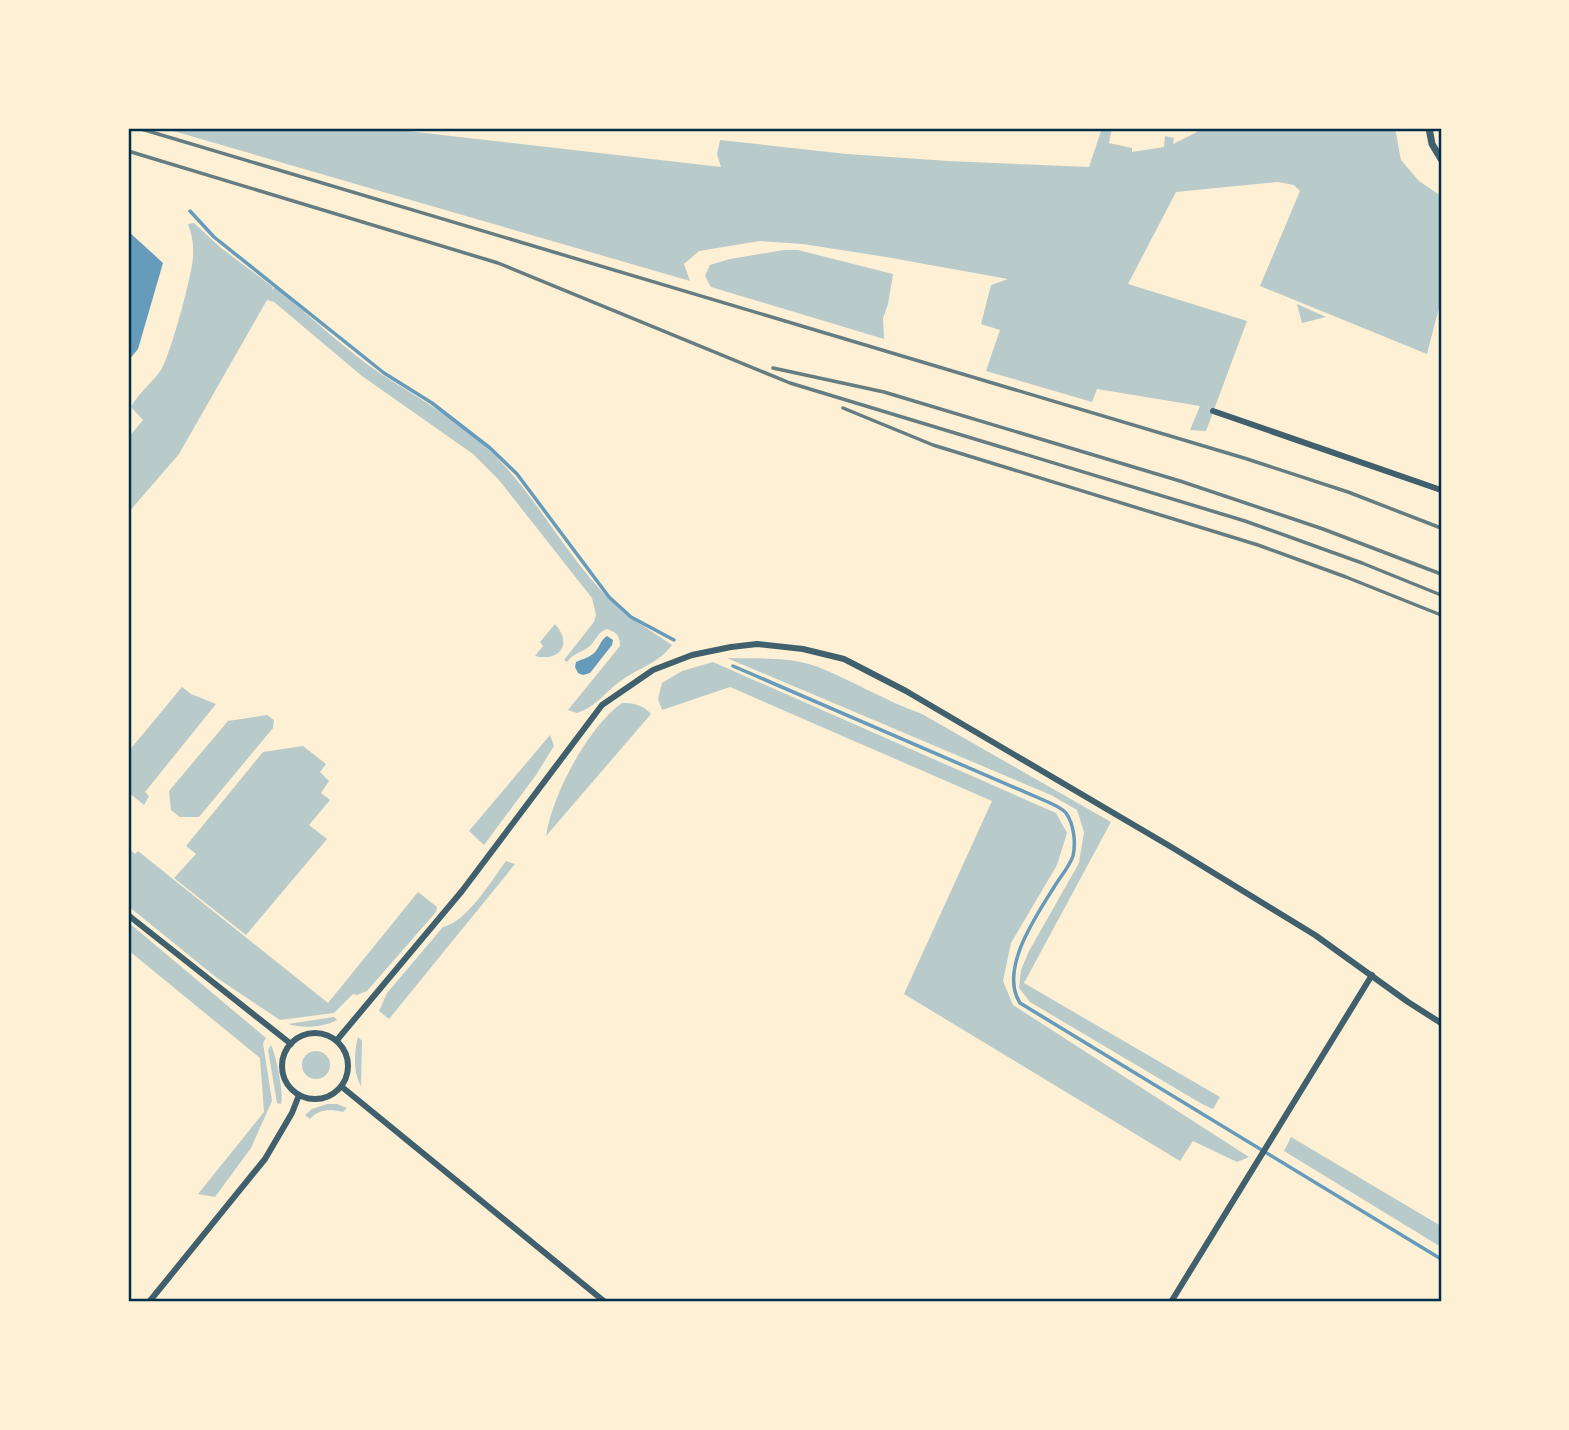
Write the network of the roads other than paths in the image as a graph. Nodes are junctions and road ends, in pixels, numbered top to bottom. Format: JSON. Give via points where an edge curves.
{"nodes":[{"id":1,"x":1429,"y":128,"type":"edge"},
{"id":2,"x":1441,"y":159,"type":"edge"},
{"id":3,"x":1213,"y":411,"type":"dead end"},
{"id":4,"x":1441,"y":490,"type":"edge"},
{"id":5,"x":128,"y":915,"type":"edge"},
{"id":6,"x":1372,"y":975,"type":"junction"},
{"id":7,"x":1441,"y":1023,"type":"edge"},
{"id":8,"x":337,"y":1040,"type":"junction"},
{"id":9,"x":291,"y":1044,"type":"junction"},
{"id":10,"x":342,"y":1087,"type":"junction"},
{"id":11,"x":299,"y":1095,"type":"junction"},
{"id":12,"x":149,"y":1302,"type":"edge"},
{"id":13,"x":605,"y":1302,"type":"edge"},
{"id":14,"x":1171,"y":1302,"type":"edge"}],
"edges":[{"from":1,"to":2,"type":"street"},
{"from":3,"to":4,"type":"street"},
{"from":5,"to":9,"type":"street"},
{"from":6,"to":7,"type":"street"},
{"from":6,"to":8,"type":"street","via":[[1185,855],[906,691],[827,654],[757,644],[692,655],[653,670],[603,705],[462,891]]},
{"from":6,"to":14,"type":"street"},
{"from":8,"to":9,"type":"street","via":[[316,1033]]},
{"from":8,"to":10,"type":"street","via":[[349,1066]]},
{"from":9,"to":11,"type":"street","via":[[283,1057],[283,1074]]},
{"from":10,"to":11,"type":"street","via":[[324,1098]]},
{"from":10,"to":13,"type":"street"},
{"from":11,"to":12,"type":"street","via":[[265,1159]]}]}
